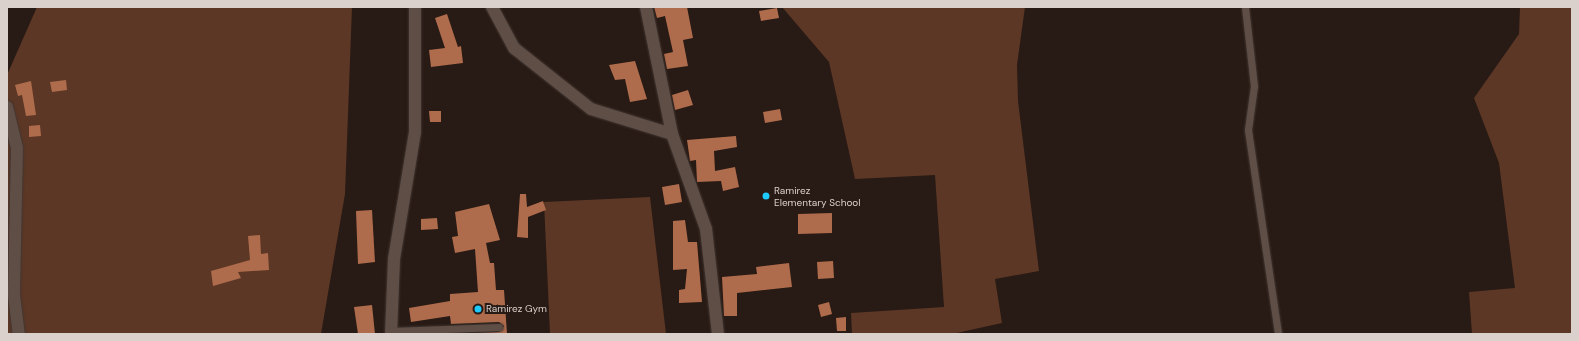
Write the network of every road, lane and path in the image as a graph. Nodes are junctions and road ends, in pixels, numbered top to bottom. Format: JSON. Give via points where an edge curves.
{"nodes":[{"id":1,"x":415,"y":7,"type":"edge"},
{"id":2,"x":492,"y":7,"type":"edge"},
{"id":3,"x":646,"y":7,"type":"edge"},
{"id":4,"x":1245,"y":7,"type":"edge"},
{"id":5,"x":7,"y":107,"type":"edge"},
{"id":6,"x":672,"y":134,"type":"junction"},
{"id":7,"x":499,"y":327,"type":"dead end"},
{"id":8,"x":391,"y":332,"type":"edge"},
{"id":9,"x":19,"y":334,"type":"edge"},
{"id":10,"x":718,"y":334,"type":"edge"},
{"id":11,"x":1278,"y":334,"type":"edge"}],
"edges":[{"from":1,"to":8,"type":"street","via":[[415,132],[394,259]]},
{"from":2,"to":6,"type":"street","via":[[514,48],[592,109]]},
{"from":3,"to":6,"type":"street"},
{"from":4,"to":11,"type":"lane","via":[[1254,86],[1248,130]]},
{"from":5,"to":9,"type":"street","via":[[17,148],[14,295]]},
{"from":6,"to":10,"type":"street","via":[[706,229]]},
{"from":7,"to":8,"type":"lane"}]}
